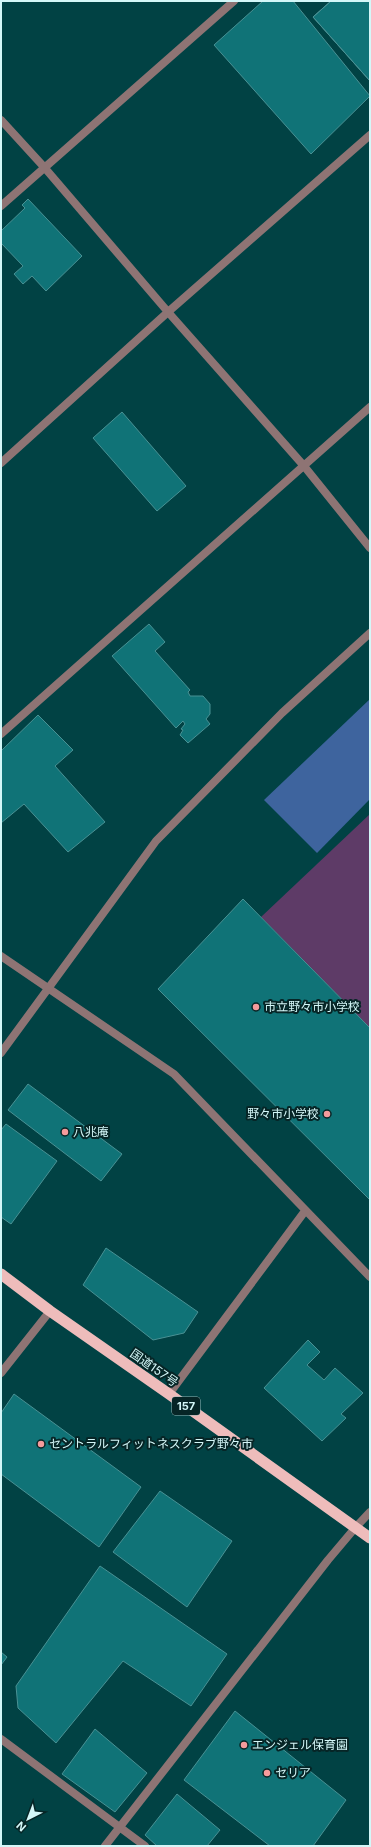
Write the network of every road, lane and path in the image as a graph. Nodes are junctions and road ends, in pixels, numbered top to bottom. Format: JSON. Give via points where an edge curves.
{"nodes":[{"id":1,"x":234,"y":1,"type":"edge"},
{"id":2,"x":1,"y":120,"type":"edge"},
{"id":3,"x":370,"y":135,"type":"edge"},
{"id":4,"x":44,"y":167,"type":"junction"},
{"id":5,"x":1,"y":206,"type":"edge"},
{"id":6,"x":168,"y":312,"type":"junction"},
{"id":7,"x":370,"y":407,"type":"edge"},
{"id":8,"x":1,"y":463,"type":"edge"},
{"id":9,"x":304,"y":466,"type":"junction"},
{"id":10,"x":370,"y":548,"type":"edge"},
{"id":11,"x":370,"y":633,"type":"edge"},
{"id":12,"x":1,"y":734,"type":"edge"},
{"id":13,"x":1,"y":956,"type":"edge"},
{"id":14,"x":48,"y":989,"type":"junction"},
{"id":15,"x":1,"y":1053,"type":"edge"},
{"id":16,"x":305,"y":1211,"type":"junction"},
{"id":17,"x":1,"y":1274,"type":"edge"},
{"id":18,"x":370,"y":1277,"type":"edge"},
{"id":19,"x":50,"y":1311,"type":"junction"},
{"id":20,"x":1,"y":1373,"type":"edge"},
{"id":21,"x":169,"y":1394,"type":"junction"},
{"id":22,"x":370,"y":1512,"type":"edge"},
{"id":23,"x":355,"y":1528,"type":"junction"},
{"id":24,"x":370,"y":1538,"type":"edge"},
{"id":25,"x":1,"y":1739,"type":"edge"},
{"id":26,"x":120,"y":1827,"type":"junction"},
{"id":27,"x":105,"y":1846,"type":"edge"},
{"id":28,"x":145,"y":1846,"type":"edge"}],
"edges":[{"from":1,"to":4,"type":"street"},
{"from":2,"to":4,"type":"street"},
{"from":3,"to":6,"type":"street"},
{"from":4,"to":5,"type":"street"},
{"from":4,"to":6,"type":"street"},
{"from":6,"to":8,"type":"street"},
{"from":6,"to":9,"type":"street"},
{"from":7,"to":9,"type":"street"},
{"from":9,"to":10,"type":"street"},
{"from":9,"to":12,"type":"street"},
{"from":11,"to":14,"type":"street","via":[[282,713],[156,840]]},
{"from":13,"to":14,"type":"street"},
{"from":14,"to":15,"type":"street"},
{"from":14,"to":16,"type":"street","via":[[174,1074]]},
{"from":16,"to":18,"type":"street"},
{"from":16,"to":21,"type":"street"},
{"from":17,"to":19,"type":"highway","name":"国道157号","number":"157"},
{"from":19,"to":20,"type":"street"},
{"from":19,"to":21,"type":"highway","name":"国道157号","number":"157"},
{"from":21,"to":23,"type":"highway","name":"国道157号","number":"157"},
{"from":22,"to":23,"type":"street"},
{"from":23,"to":24,"type":"highway","name":"国道157号","number":"157"},
{"from":23,"to":26,"type":"street"},
{"from":25,"to":26,"type":"street"},
{"from":26,"to":27,"type":"street"},
{"from":26,"to":28,"type":"street"}]}
